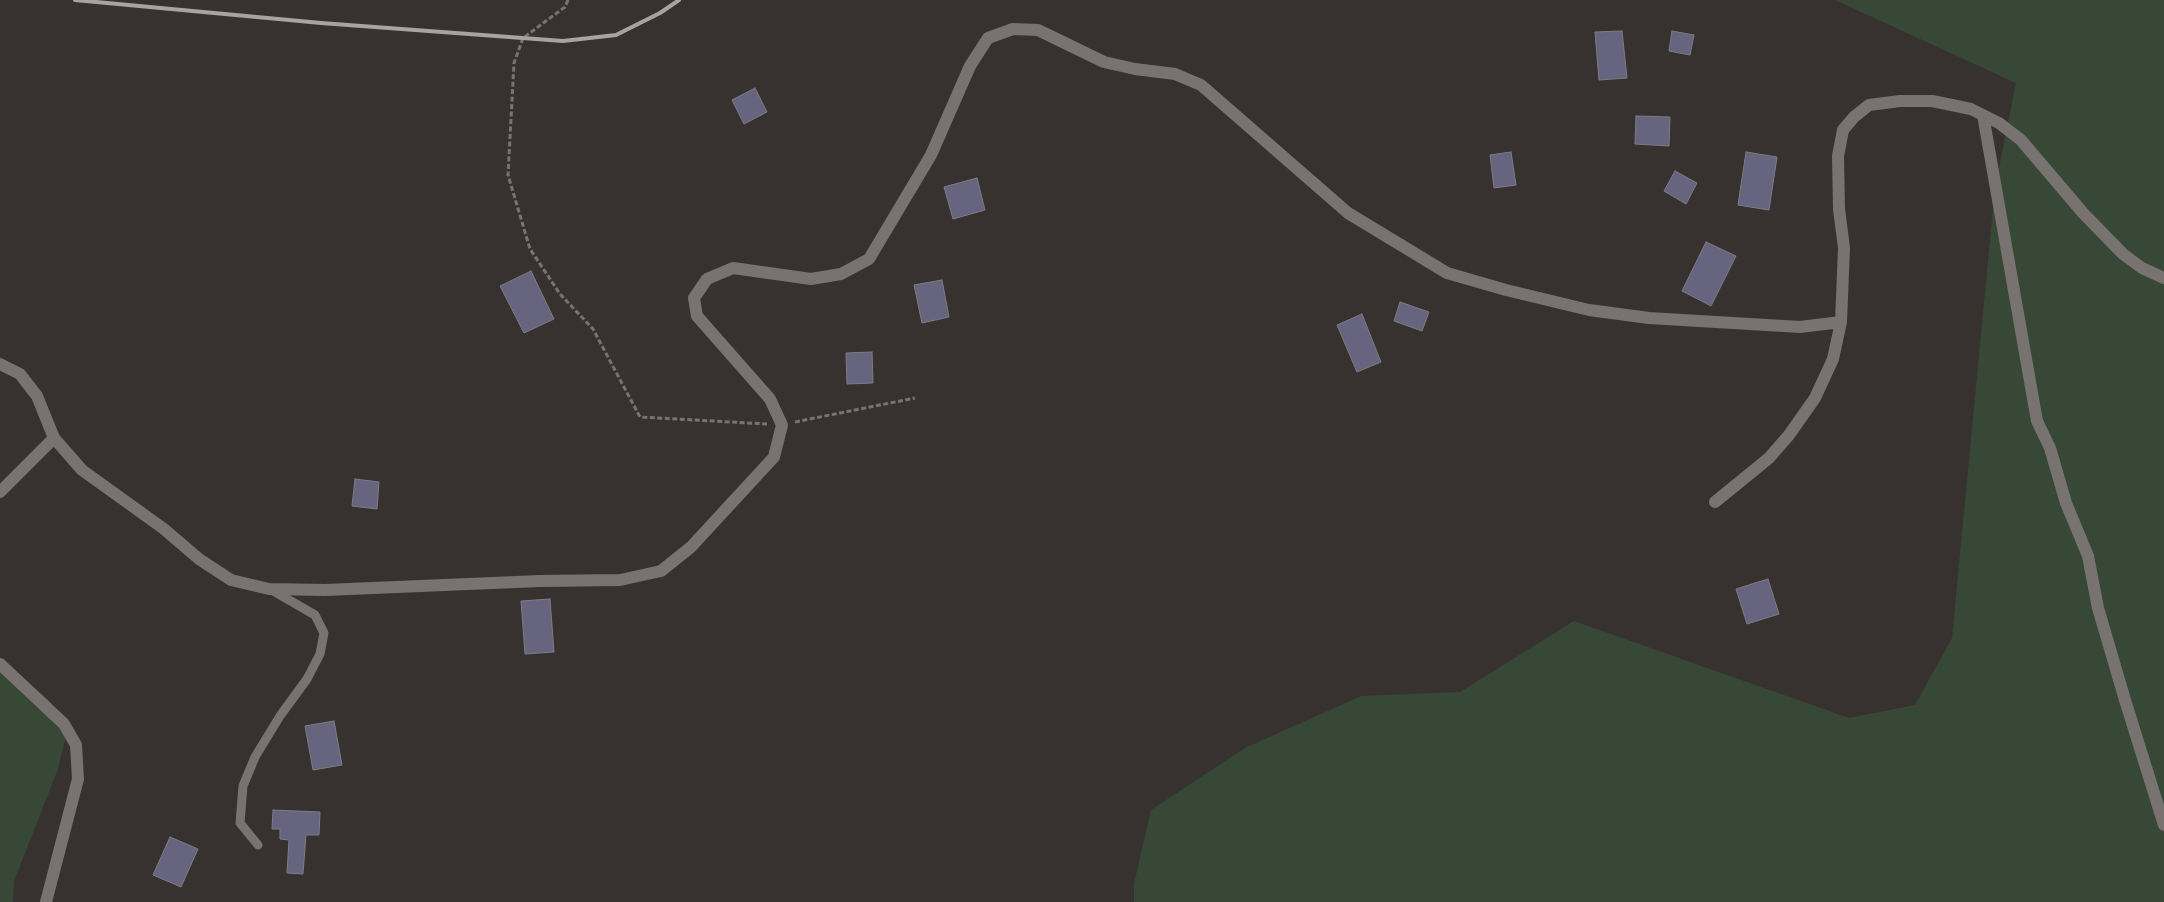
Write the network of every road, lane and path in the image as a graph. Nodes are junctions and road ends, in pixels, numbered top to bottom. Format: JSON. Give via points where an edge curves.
{"nodes":[{"id":1,"x":568,"y":0,"type":"edge"},
{"id":2,"x":1983,"y":115,"type":"junction"},
{"id":3,"x":2164,"y":278,"type":"edge"},
{"id":4,"x":1841,"y":322,"type":"junction"},
{"id":5,"x":0,"y":364,"type":"edge"},
{"id":6,"x":915,"y":398,"type":"dead end"},
{"id":7,"x":782,"y":425,"type":"junction"},
{"id":8,"x":54,"y":438,"type":"junction"},
{"id":9,"x":0,"y":492,"type":"edge"},
{"id":10,"x":1715,"y":502,"type":"dead end"},
{"id":11,"x":269,"y":589,"type":"junction"},
{"id":12,"x":0,"y":664,"type":"edge"},
{"id":13,"x":2164,"y":825,"type":"edge"},
{"id":14,"x":258,"y":846,"type":"dead end"},
{"id":15,"x":46,"y":902,"type":"edge"}],
"edges":[{"from":1,"to":7,"type":"path","via":[[565,7],[523,38],[514,63],[508,175],[530,249],[560,294],[593,329],[640,417]]},
{"from":2,"to":3,"type":"street","via":[[2021,140],[2123,254]]},
{"from":2,"to":4,"type":"street","via":[[1971,109],[1932,101],[1900,101],[1869,105],[1844,130],[1838,156],[1844,248]]},
{"from":2,"to":13,"type":"street","via":[[2037,421],[2050,448],[2066,503],[2088,556],[2098,608]]},
{"from":4,"to":7,"type":"street","via":[[1800,327],[1649,318],[1589,310],[1447,273],[1348,213],[1201,85],[1175,74],[1104,62],[1038,30],[1013,28],[988,38],[970,66],[931,155],[869,259],[841,274],[811,279],[733,268],[707,279],[694,298],[697,316],[770,399]]},
{"from":4,"to":10,"type":"street","via":[[1833,359],[1815,398],[1769,458]]},
{"from":5,"to":8,"type":"street","via":[[20,374],[37,396]]},
{"from":6,"to":7,"type":"path"},
{"from":7,"to":11,"type":"street","via":[[774,457],[691,547],[661,571],[620,580]]},
{"from":8,"to":9,"type":"street"},
{"from":8,"to":11,"type":"street","via":[[82,470],[157,523],[199,559],[232,580]]},
{"from":11,"to":14,"type":"lane","via":[[316,615],[324,633],[320,654],[255,757],[243,786],[240,823]]},
{"from":12,"to":15,"type":"street","via":[[64,724],[76,744],[78,779]]}]}
